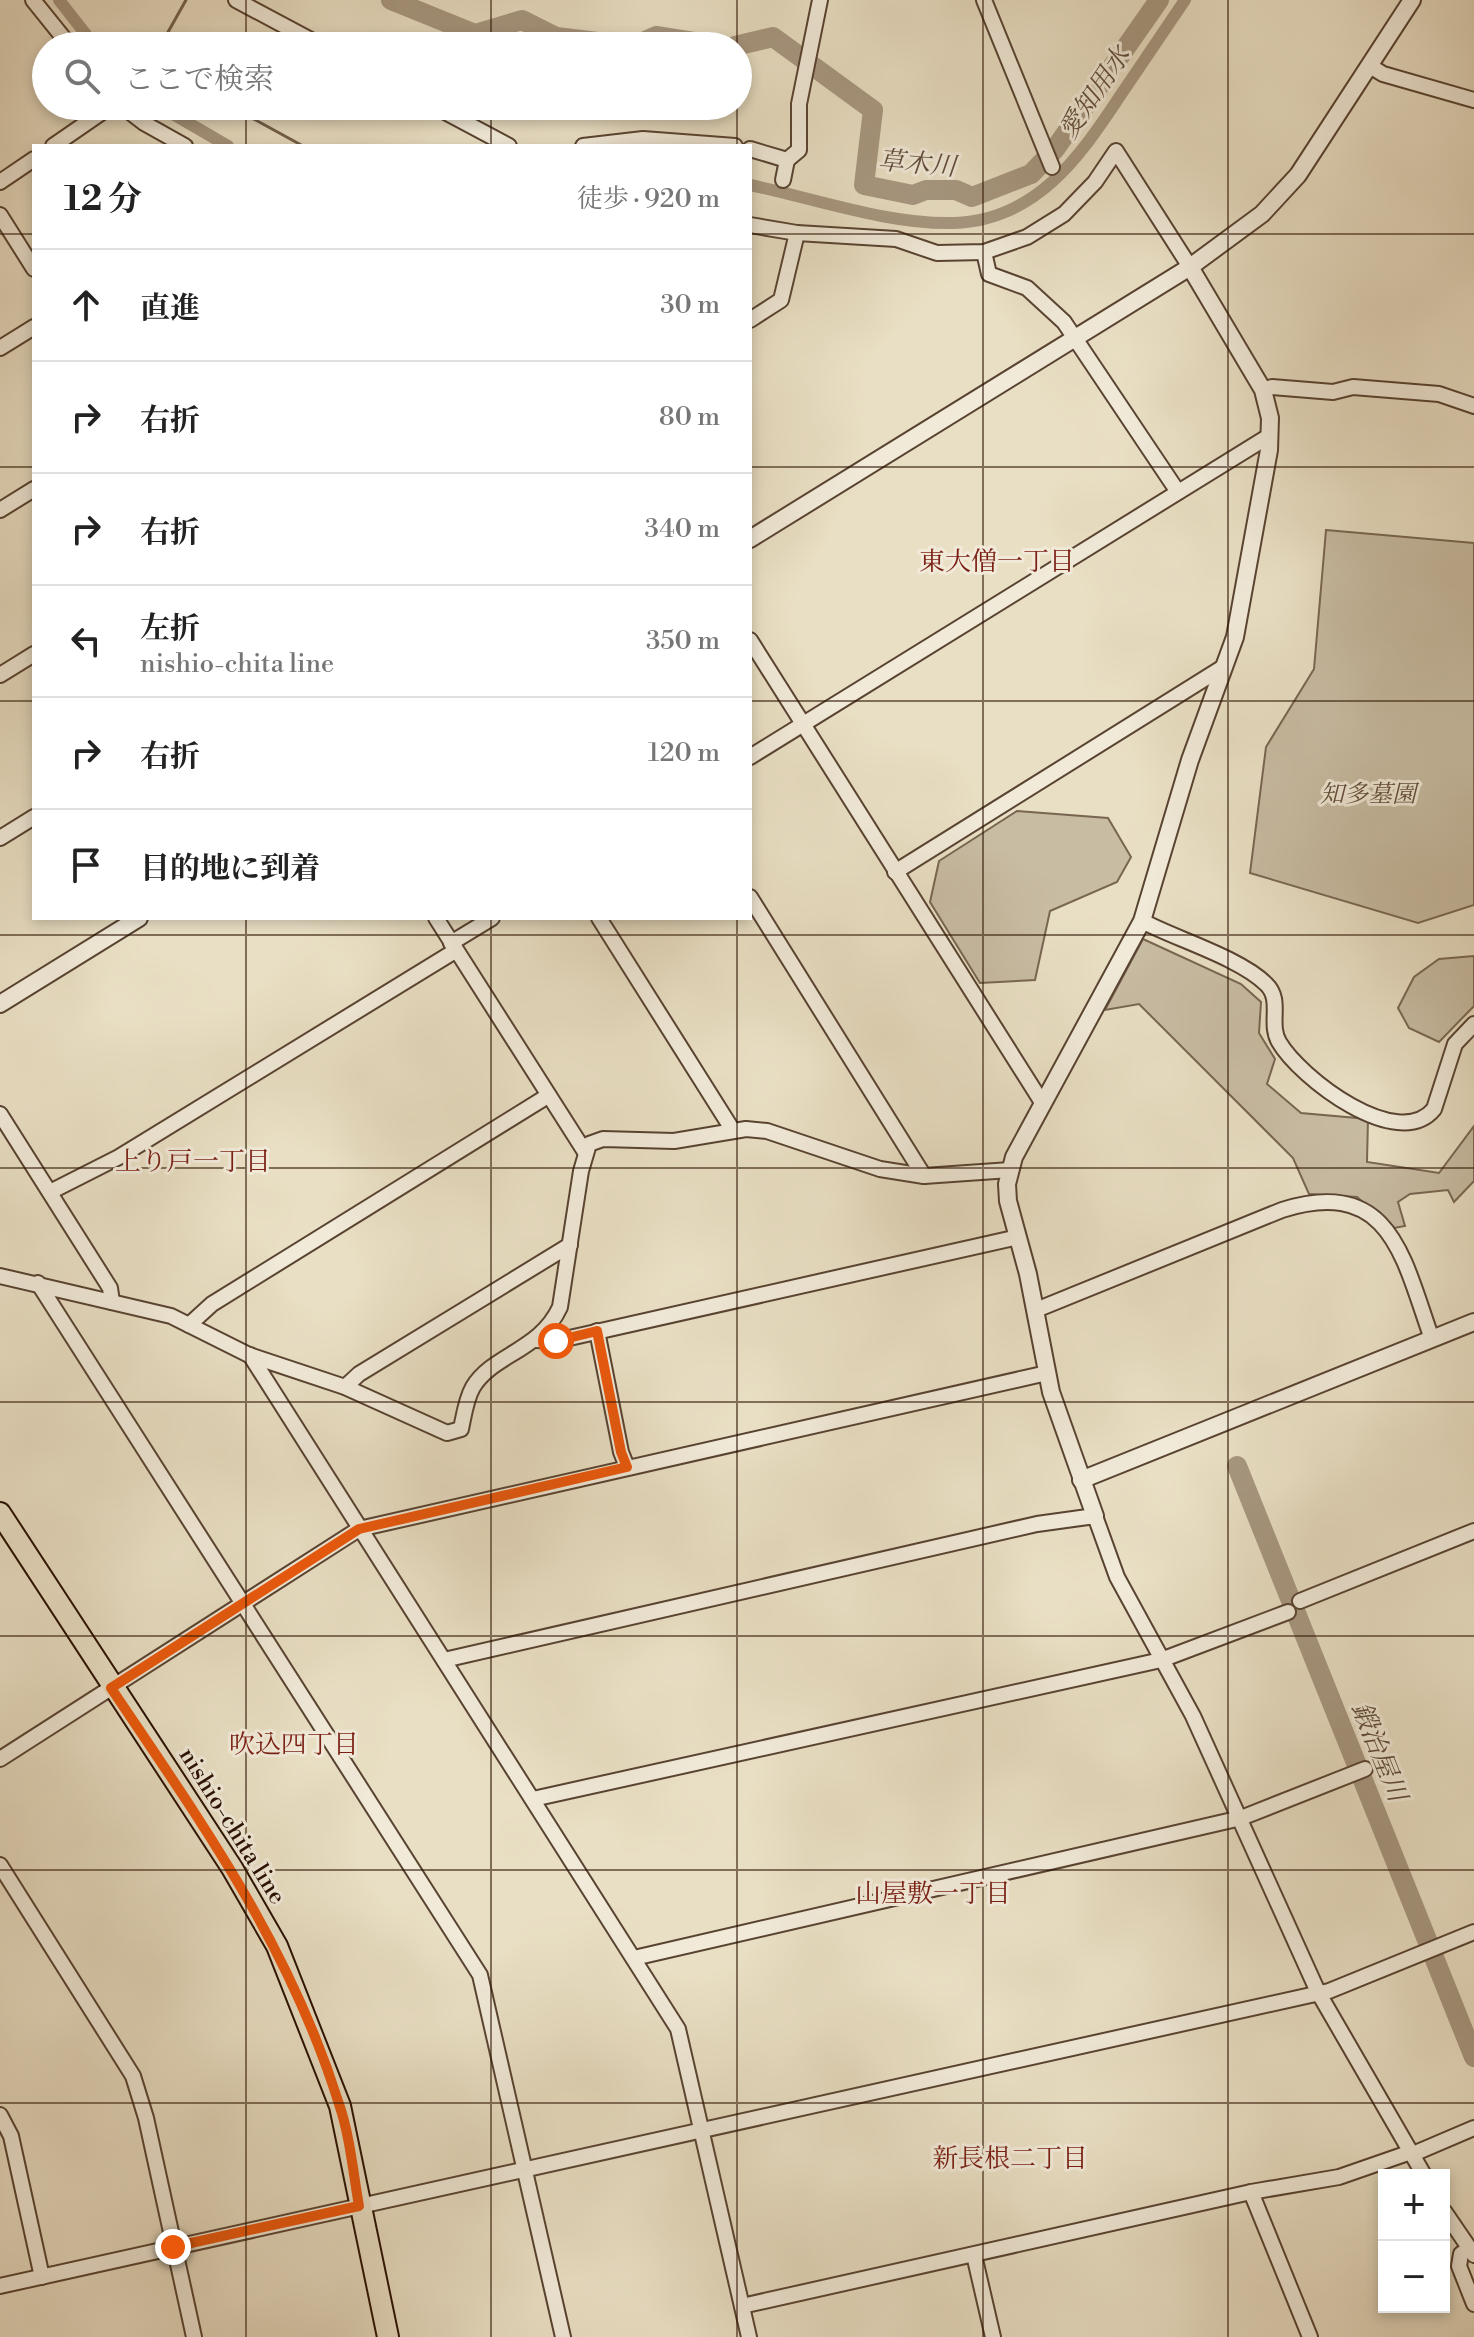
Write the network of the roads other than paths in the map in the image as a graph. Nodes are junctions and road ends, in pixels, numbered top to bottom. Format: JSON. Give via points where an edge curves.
{"nodes":[{"id":1,"x":33,"y":0,"type":"edge"},
{"id":2,"x":236,"y":0,"type":"edge"},
{"id":3,"x":820,"y":0,"type":"edge"},
{"id":4,"x":984,"y":0,"type":"edge"},
{"id":5,"x":1412,"y":0,"type":"edge"},
{"id":6,"x":59,"y":32,"type":"edge"},
{"id":7,"x":296,"y":32,"type":"edge"},
{"id":8,"x":1370,"y":66,"type":"junction"},
{"id":9,"x":1474,"y":100,"type":"edge"},
{"id":10,"x":91,"y":120,"type":"edge"},
{"id":11,"x":140,"y":120,"type":"edge"},
{"id":12,"x":460,"y":120,"type":"edge"},
{"id":13,"x":56,"y":144,"type":"edge"},
{"id":14,"x":181,"y":144,"type":"edge"},
{"id":15,"x":505,"y":144,"type":"edge"},
{"id":16,"x":600,"y":144,"type":"edge"},
{"id":17,"x":709,"y":144,"type":"edge"},
{"id":18,"x":752,"y":150,"type":"edge"},
{"id":19,"x":32,"y":160,"type":"edge"},
{"id":20,"x":787,"y":160,"type":"junction"},
{"id":21,"x":1052,"y":167,"type":"dead end"},
{"id":22,"x":783,"y":180,"type":"dead end"},
{"id":23,"x":0,"y":182,"type":"edge"},
{"id":24,"x":0,"y":215,"type":"edge"},
{"id":25,"x":752,"y":225,"type":"edge"},
{"id":26,"x":797,"y":233,"type":"junction"},
{"id":27,"x":984,"y":252,"type":"junction"},
{"id":28,"x":32,"y":266,"type":"edge"},
{"id":29,"x":1190,"y":267,"type":"junction"},
{"id":30,"x":752,"y":319,"type":"edge"},
{"id":31,"x":32,"y":328,"type":"edge"},
{"id":32,"x":1074,"y":337,"type":"junction"},
{"id":33,"x":0,"y":348,"type":"edge"},
{"id":34,"x":1263,"y":390,"type":"junction"},
{"id":35,"x":1473,"y":401,"type":"edge"},
{"id":36,"x":1269,"y":436,"type":"junction"},
{"id":37,"x":32,"y":490,"type":"edge"},
{"id":38,"x":1178,"y":492,"type":"junction"},
{"id":39,"x":0,"y":510,"type":"edge"},
{"id":40,"x":752,"y":538,"type":"edge"},
{"id":41,"x":752,"y":643,"type":"edge"},
{"id":42,"x":32,"y":655,"type":"edge"},
{"id":43,"x":1225,"y":666,"type":"junction"},
{"id":44,"x":0,"y":675,"type":"edge"},
{"id":45,"x":803,"y":724,"type":"junction"},
{"id":46,"x":752,"y":756,"type":"edge"},
{"id":47,"x":32,"y":818,"type":"edge"},
{"id":48,"x":0,"y":838,"type":"edge"},
{"id":49,"x":895,"y":872,"type":"junction"},
{"id":50,"x":752,"y":900,"type":"edge"},
{"id":51,"x":136,"y":920,"type":"edge"},
{"id":52,"x":437,"y":920,"type":"edge"},
{"id":53,"x":489,"y":920,"type":"edge"},
{"id":54,"x":600,"y":920,"type":"edge"},
{"id":55,"x":1142,"y":921,"type":"junction"},
{"id":56,"x":453,"y":947,"type":"junction"},
{"id":57,"x":0,"y":1004,"type":"edge"},
{"id":58,"x":1474,"y":1024,"type":"edge"},
{"id":59,"x":546,"y":1097,"type":"junction"},
{"id":60,"x":1043,"y":1104,"type":"junction"},
{"id":61,"x":0,"y":1114,"type":"edge"},
{"id":62,"x":732,"y":1129,"type":"junction"},
{"id":63,"x":585,"y":1152,"type":"junction"},
{"id":64,"x":1010,"y":1170,"type":"junction"},
{"id":65,"x":924,"y":1176,"type":"junction"},
{"id":66,"x":50,"y":1192,"type":"junction"},
{"id":67,"x":1018,"y":1237,"type":"junction"},
{"id":68,"x":570,"y":1245,"type":"junction"},
{"id":69,"x":0,"y":1276,"type":"edge"},
{"id":70,"x":38,"y":1283,"type":"junction"},
{"id":71,"x":112,"y":1302,"type":"junction"},
{"id":72,"x":1036,"y":1310,"type":"junction"},
{"id":73,"x":1474,"y":1322,"type":"edge"},
{"id":74,"x":189,"y":1325,"type":"junction"},
{"id":75,"x":597,"y":1331,"type":"junction"},
{"id":76,"x":1432,"y":1339,"type":"junction"},
{"id":77,"x":536,"y":1340,"type":"junction"},
{"id":78,"x":249,"y":1355,"type":"junction"},
{"id":79,"x":1047,"y":1373,"type":"junction"},
{"id":80,"x":345,"y":1387,"type":"junction"},
{"id":81,"x":627,"y":1467,"type":"junction"},
{"id":82,"x":1081,"y":1480,"type":"junction"},
{"id":83,"x":0,"y":1513,"type":"edge"},
{"id":84,"x":1095,"y":1516,"type":"junction"},
{"id":85,"x":359,"y":1529,"type":"junction"},
{"id":86,"x":1474,"y":1531,"type":"edge"},
{"id":87,"x":1300,"y":1601,"type":"dead end"},
{"id":88,"x":241,"y":1602,"type":"junction"},
{"id":89,"x":1288,"y":1612,"type":"dead end"},
{"id":90,"x":444,"y":1660,"type":"junction"},
{"id":91,"x":1161,"y":1660,"type":"junction"},
{"id":92,"x":111,"y":1688,"type":"junction"},
{"id":93,"x":0,"y":1759,"type":"edge"},
{"id":94,"x":1360,"y":1771,"type":"dead end"},
{"id":95,"x":533,"y":1799,"type":"junction"},
{"id":96,"x":1241,"y":1818,"type":"junction"},
{"id":97,"x":0,"y":1865,"type":"edge"},
{"id":98,"x":1474,"y":1932,"type":"edge"},
{"id":99,"x":634,"y":1958,"type":"junction"},
{"id":100,"x":1318,"y":1992,"type":"junction"},
{"id":101,"x":0,"y":2115,"type":"edge"},
{"id":102,"x":1474,"y":2128,"type":"edge"},
{"id":103,"x":700,"y":2131,"type":"junction"},
{"id":104,"x":1412,"y":2153,"type":"junction"},
{"id":105,"x":1421,"y":2169,"type":"edge"},
{"id":106,"x":526,"y":2170,"type":"junction"},
{"id":107,"x":1251,"y":2192,"type":"junction"},
{"id":108,"x":359,"y":2206,"type":"junction"},
{"id":109,"x":1450,"y":2220,"type":"edge"},
{"id":110,"x":173,"y":2247,"type":"junction"},
{"id":111,"x":1471,"y":2252,"type":"edge"},
{"id":112,"x":974,"y":2255,"type":"junction"},
{"id":113,"x":42,"y":2277,"type":"junction"},
{"id":114,"x":0,"y":2286,"type":"edge"},
{"id":115,"x":1474,"y":2304,"type":"edge"},
{"id":116,"x":742,"y":2306,"type":"junction"},
{"id":117,"x":194,"y":2337,"type":"edge"},
{"id":118,"x":388,"y":2337,"type":"edge"},
{"id":119,"x":563,"y":2337,"type":"edge"},
{"id":120,"x":749,"y":2337,"type":"edge"},
{"id":121,"x":993,"y":2337,"type":"edge"},
{"id":122,"x":1310,"y":2337,"type":"edge"}],
"edges":[{"from":1,"to":6,"type":"street"},
{"from":2,"to":7,"type":"street"},
{"from":3,"to":20,"type":"street","via":[[799,104],[801,144]]},
{"from":4,"to":21,"type":"street"},
{"from":5,"to":8,"type":"street"},
{"from":8,"to":9,"type":"street"},
{"from":8,"to":29,"type":"street","via":[[1278,198]]},
{"from":10,"to":13,"type":"street"},
{"from":11,"to":14,"type":"street"},
{"from":12,"to":15,"type":"street"},
{"from":16,"to":17,"type":"street","via":[[643,139]]},
{"from":18,"to":20,"type":"street"},
{"from":19,"to":23,"type":"street"},
{"from":20,"to":22,"type":"street"},
{"from":24,"to":28,"type":"street"},
{"from":25,"to":26,"type":"street"},
{"from":26,"to":27,"type":"street","via":[[896,239],[937,253]]},
{"from":26,"to":30,"type":"street","via":[[781,300]]},
{"from":27,"to":29,"type":"street","via":[[1027,237],[1064,214],[1116,151]]},
{"from":27,"to":32,"type":"street","via":[[989,274],[1027,288]]},
{"from":29,"to":32,"type":"street"},
{"from":29,"to":34,"type":"street"},
{"from":31,"to":33,"type":"street"},
{"from":32,"to":38,"type":"street"},
{"from":32,"to":40,"type":"street"},
{"from":34,"to":35,"type":"street","via":[[1333,392],[1353,387]]},
{"from":34,"to":36,"type":"street"},
{"from":36,"to":38,"type":"street"},
{"from":36,"to":43,"type":"street","via":[[1249,565]]},
{"from":37,"to":39,"type":"street"},
{"from":38,"to":45,"type":"street"},
{"from":41,"to":45,"type":"street"},
{"from":42,"to":44,"type":"street"},
{"from":43,"to":49,"type":"street"},
{"from":43,"to":55,"type":"street","via":[[1190,760]]},
{"from":45,"to":46,"type":"street"},
{"from":45,"to":49,"type":"street"},
{"from":47,"to":48,"type":"street"},
{"from":49,"to":60,"type":"street"},
{"from":50,"to":65,"type":"street"},
{"from":51,"to":57,"type":"street"},
{"from":52,"to":56,"type":"street"},
{"from":53,"to":56,"type":"street"},
{"from":54,"to":62,"type":"street"},
{"from":55,"to":58,"type":"street","via":[[1266,984],[1275,1001],[1278,1040],[1289,1056],[1324,1091],[1390,1122],[1408,1125],[1428,1116],[1455,1044]]},
{"from":55,"to":60,"type":"street"},
{"from":56,"to":59,"type":"street"},
{"from":56,"to":66,"type":"street","via":[[119,1157]]},
{"from":59,"to":63,"type":"street"},
{"from":59,"to":74,"type":"street","via":[[212,1304]]},
{"from":60,"to":64,"type":"street"},
{"from":61,"to":66,"type":"street"},
{"from":62,"to":63,"type":"street","via":[[674,1141],[603,1139],[589,1144]]},
{"from":62,"to":65,"type":"street","via":[[767,1131],[880,1169]]},
{"from":63,"to":68,"type":"street"},
{"from":64,"to":65,"type":"street"},
{"from":64,"to":67,"type":"street","via":[[1008,1201]]},
{"from":66,"to":71,"type":"street","via":[[110,1288]]},
{"from":67,"to":72,"type":"street"},
{"from":67,"to":75,"type":"street"},
{"from":68,"to":77,"type":"street","via":[[560,1307]]},
{"from":68,"to":80,"type":"street"},
{"from":69,"to":70,"type":"street"},
{"from":70,"to":71,"type":"street"},
{"from":70,"to":88,"type":"street"},
{"from":71,"to":74,"type":"street"},
{"from":72,"to":76,"type":"street","via":[[1282,1210],[1322,1200],[1347,1202],[1382,1221],[1400,1250]]},
{"from":72,"to":79,"type":"street"},
{"from":73,"to":76,"type":"street"},
{"from":74,"to":78,"type":"street"},
{"from":75,"to":77,"type":"street"},
{"from":75,"to":81,"type":"street"},
{"from":76,"to":82,"type":"street"},
{"from":77,"to":80,"type":"street","via":[[474,1384],[461,1429],[447,1433]]},
{"from":78,"to":80,"type":"street"},
{"from":78,"to":85,"type":"street"},
{"from":79,"to":81,"type":"street"},
{"from":79,"to":82,"type":"street"},
{"from":81,"to":85,"type":"street"},
{"from":82,"to":84,"type":"street"},
{"from":83,"to":92,"type":"main road","name":"nishio-chita line"},
{"from":84,"to":90,"type":"street","via":[[1037,1524]]},
{"from":84,"to":91,"type":"street","via":[[1117,1577]]},
{"from":85,"to":88,"type":"street"},
{"from":85,"to":90,"type":"street"},
{"from":86,"to":87,"type":"street"},
{"from":88,"to":92,"type":"street"},
{"from":88,"to":106,"type":"street","via":[[480,1975]]},
{"from":89,"to":91,"type":"street"},
{"from":90,"to":95,"type":"street"},
{"from":91,"to":95,"type":"street"},
{"from":91,"to":96,"type":"street"},
{"from":92,"to":93,"type":"street"},
{"from":92,"to":108,"type":"main road","name":"nishio-chita line","via":[[232,1868],[277,1946],[340,2106]]},
{"from":94,"to":96,"type":"street"},
{"from":95,"to":99,"type":"street"},
{"from":96,"to":99,"type":"street"},
{"from":96,"to":100,"type":"street"},
{"from":97,"to":110,"type":"street","via":[[133,2076]]},
{"from":98,"to":100,"type":"street"},
{"from":99,"to":103,"type":"street","via":[[678,2029]]},
{"from":100,"to":103,"type":"street"},
{"from":100,"to":104,"type":"street"},
{"from":101,"to":113,"type":"street","via":[[11,2136]]},
{"from":102,"to":104,"type":"street"},
{"from":103,"to":106,"type":"street"},
{"from":103,"to":116,"type":"street"},
{"from":104,"to":105,"type":"street"},
{"from":104,"to":107,"type":"street","via":[[1339,2177]]},
{"from":106,"to":108,"type":"street"},
{"from":106,"to":119,"type":"street"},
{"from":107,"to":112,"type":"street"},
{"from":107,"to":122,"type":"street"},
{"from":108,"to":110,"type":"street"},
{"from":108,"to":118,"type":"main road","name":"nishio-chita line"},
{"from":109,"to":111,"type":"street"},
{"from":110,"to":113,"type":"street"},
{"from":110,"to":117,"type":"street"},
{"from":111,"to":115,"type":"street","via":[[1458,2259]]},
{"from":112,"to":116,"type":"street"},
{"from":112,"to":121,"type":"street"},
{"from":113,"to":114,"type":"street"},
{"from":116,"to":120,"type":"street"}]}
